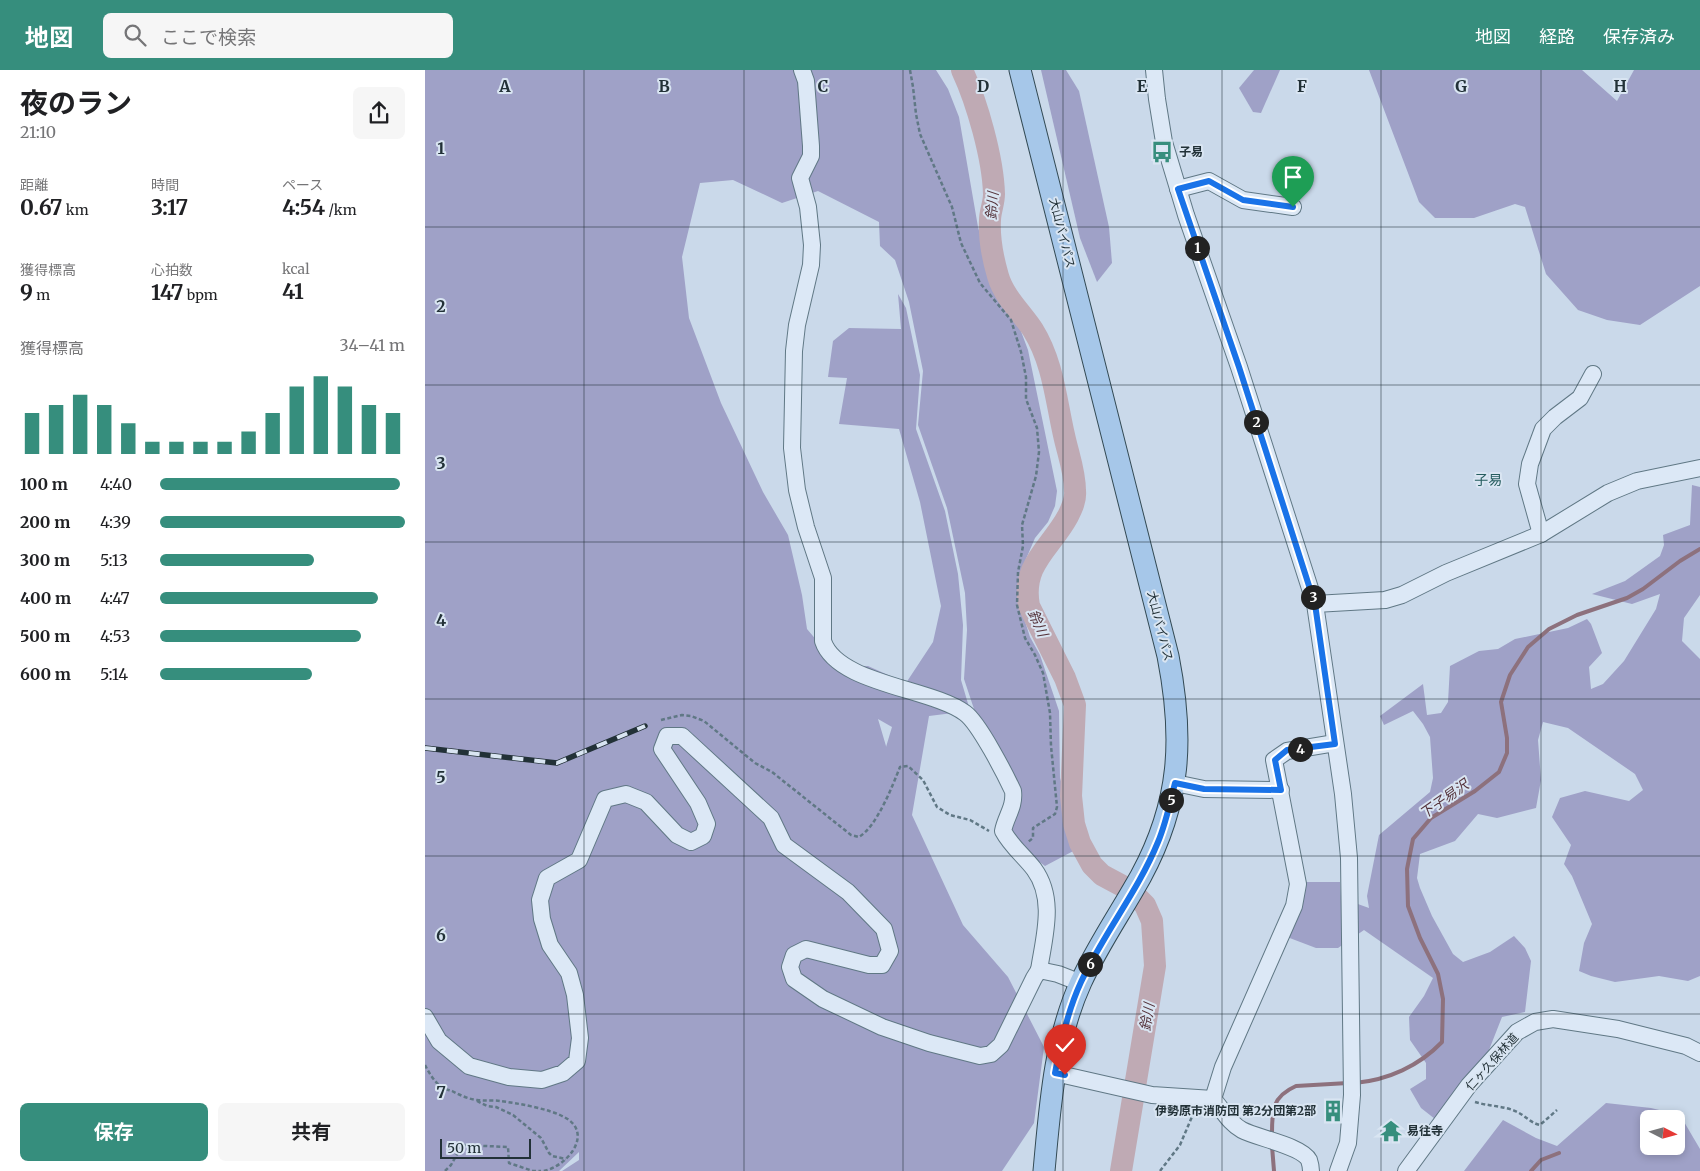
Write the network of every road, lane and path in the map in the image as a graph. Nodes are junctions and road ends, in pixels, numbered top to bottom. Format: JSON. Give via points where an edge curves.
{"nodes":[{"id":1,"x":802,"y":70,"type":"edge"},
{"id":2,"x":910,"y":70,"type":"edge"},
{"id":3,"x":1020,"y":70,"type":"edge"},
{"id":4,"x":1154,"y":70,"type":"edge"},
{"id":5,"x":1178,"y":189,"type":"junction"},
{"id":6,"x":1293,"y":207,"type":"dead end"},
{"id":7,"x":1593,"y":374,"type":"dead end"},
{"id":8,"x":1700,"y":468,"type":"edge"},
{"id":9,"x":1541,"y":534,"type":"junction"},
{"id":10,"x":1315,"y":604,"type":"junction"},
{"id":11,"x":661,"y":720,"type":"dead end"},
{"id":12,"x":1335,"y":744,"type":"junction"},
{"id":13,"x":1175,"y":783,"type":"junction"},
{"id":14,"x":1281,"y":790,"type":"junction"},
{"id":15,"x":993,"y":833,"type":"dead end"},
{"id":16,"x":1016,"y":850,"type":"junction"},
{"id":17,"x":1039,"y":970,"type":"junction"},
{"id":18,"x":1081,"y":982,"type":"junction"},
{"id":19,"x":425,"y":1017,"type":"edge"},
{"id":20,"x":1700,"y":1052,"type":"edge"},
{"id":21,"x":425,"y":1065,"type":"edge"},
{"id":22,"x":1055,"y":1073,"type":"junction"},
{"id":23,"x":1461,"y":1097,"type":"junction"},
{"id":24,"x":1207,"y":1098,"type":"junction"},
{"id":25,"x":476,"y":1100,"type":"junction"},
{"id":26,"x":1557,"y":1110,"type":"dead end"},
{"id":27,"x":566,"y":1159,"type":"junction"},
{"id":28,"x":445,"y":1171,"type":"edge"},
{"id":29,"x":542,"y":1171,"type":"edge"},
{"id":30,"x":1044,"y":1171,"type":"edge"},
{"id":31,"x":1161,"y":1171,"type":"edge"},
{"id":32,"x":1311,"y":1171,"type":"edge"},
{"id":33,"x":1338,"y":1171,"type":"edge"},
{"id":34,"x":1406,"y":1171,"type":"edge"}],
"edges":[{"from":1,"to":16,"type":"street","via":[[806,81],[811,156],[800,178],[808,207],[811,265],[797,325],[791,428],[797,490],[823,578],[823,641],[832,656],[851,670],[952,705],[967,715],[1013,791],[1013,805],[1003,831]]},
{"from":2,"to":16,"type":"path","via":[[919,129],[953,207],[961,243],[980,284],[1007,314],[1019,341],[1027,399],[1037,428],[1037,469],[1022,525],[1017,605],[1025,638],[1043,674],[1050,713],[1057,808],[1055,814],[1033,828],[1033,838]]},
{"from":3,"to":13,"type":"main road","name":"大山バイパス","via":[[1168,656],[1177,715]]},
{"from":4,"to":5,"type":"street","via":[[1164,142]]},
{"from":5,"to":6,"type":"street","via":[[1209,181],[1243,200]]},
{"from":5,"to":10,"type":"street"},
{"from":7,"to":9,"type":"street","via":[[1580,398],[1543,429],[1529,464],[1527,484]]},
{"from":8,"to":9,"type":"street","via":[[1637,481],[1607,493]]},
{"from":9,"to":10,"type":"street","via":[[1446,572],[1402,595],[1385,600]]},
{"from":10,"to":12,"type":"street"},
{"from":11,"to":15,"type":"path","via":[[682,715],[704,721],[851,835],[859,837],[866,832],[887,798],[900,768],[908,766],[923,780],[937,806],[949,815],[970,820]]},
{"from":12,"to":14,"type":"street","via":[[1287,750],[1275,760]]},
{"from":12,"to":33,"type":"street","via":[[1349,858],[1352,1095],[1348,1143]]},
{"from":13,"to":14,"type":"street","via":[[1204,789]]},
{"from":13,"to":18,"type":"main road","name":"大山バイパス","via":[[1158,842]]},
{"from":14,"to":24,"type":"street","via":[[1298,884],[1295,906]]},
{"from":16,"to":17,"type":"street","via":[[1035,870],[1046,893],[1047,920]]},
{"from":17,"to":18,"type":"street"},
{"from":17,"to":19,"type":"street","via":[[1001,1045],[991,1054],[980,1056],[882,1027],[823,999],[794,979],[789,967],[794,955],[806,949],[869,966],[882,965],[890,951],[884,930],[848,892],[784,845],[771,818],[682,736],[667,736],[662,750],[701,810],[707,824],[703,836],[691,842],[677,836],[645,802],[626,794],[605,799],[579,860],[547,878],[540,900],[541,920],[550,946],[569,973],[575,995],[580,1038],[577,1061],[563,1073],[542,1080],[509,1077],[469,1066],[439,1041]]},
{"from":18,"to":22,"type":"main road","name":"大山バイパス","via":[[1062,1038]]},
{"from":20,"to":23,"type":"street","name":"仁ヶ久保林道","via":[[1618,1029],[1553,1019],[1535,1022],[1517,1032]]},
{"from":21,"to":25,"type":"path","via":[[441,1087]]},
{"from":22,"to":24,"type":"street","via":[[1152,1095]]},
{"from":22,"to":30,"type":"main road","name":"大山バイパス"},
{"from":23,"to":26,"type":"path","via":[[1515,1111],[1541,1125]]},
{"from":23,"to":34,"type":"street","name":"仁ヶ久保林道"},
{"from":24,"to":31,"type":"path"},
{"from":24,"to":32,"type":"street","via":[[1242,1130],[1301,1151],[1309,1159]]},
{"from":25,"to":27,"type":"path","via":[[513,1115],[541,1138],[549,1154]]},
{"from":25,"to":27,"type":"path","via":[[534,1108],[565,1118],[577,1134],[575,1150]]},
{"from":27,"to":29,"type":"path","via":[[556,1168]]},
{"from":28,"to":29,"type":"path","via":[[461,1146],[490,1145],[508,1147],[509,1163]]}]}
